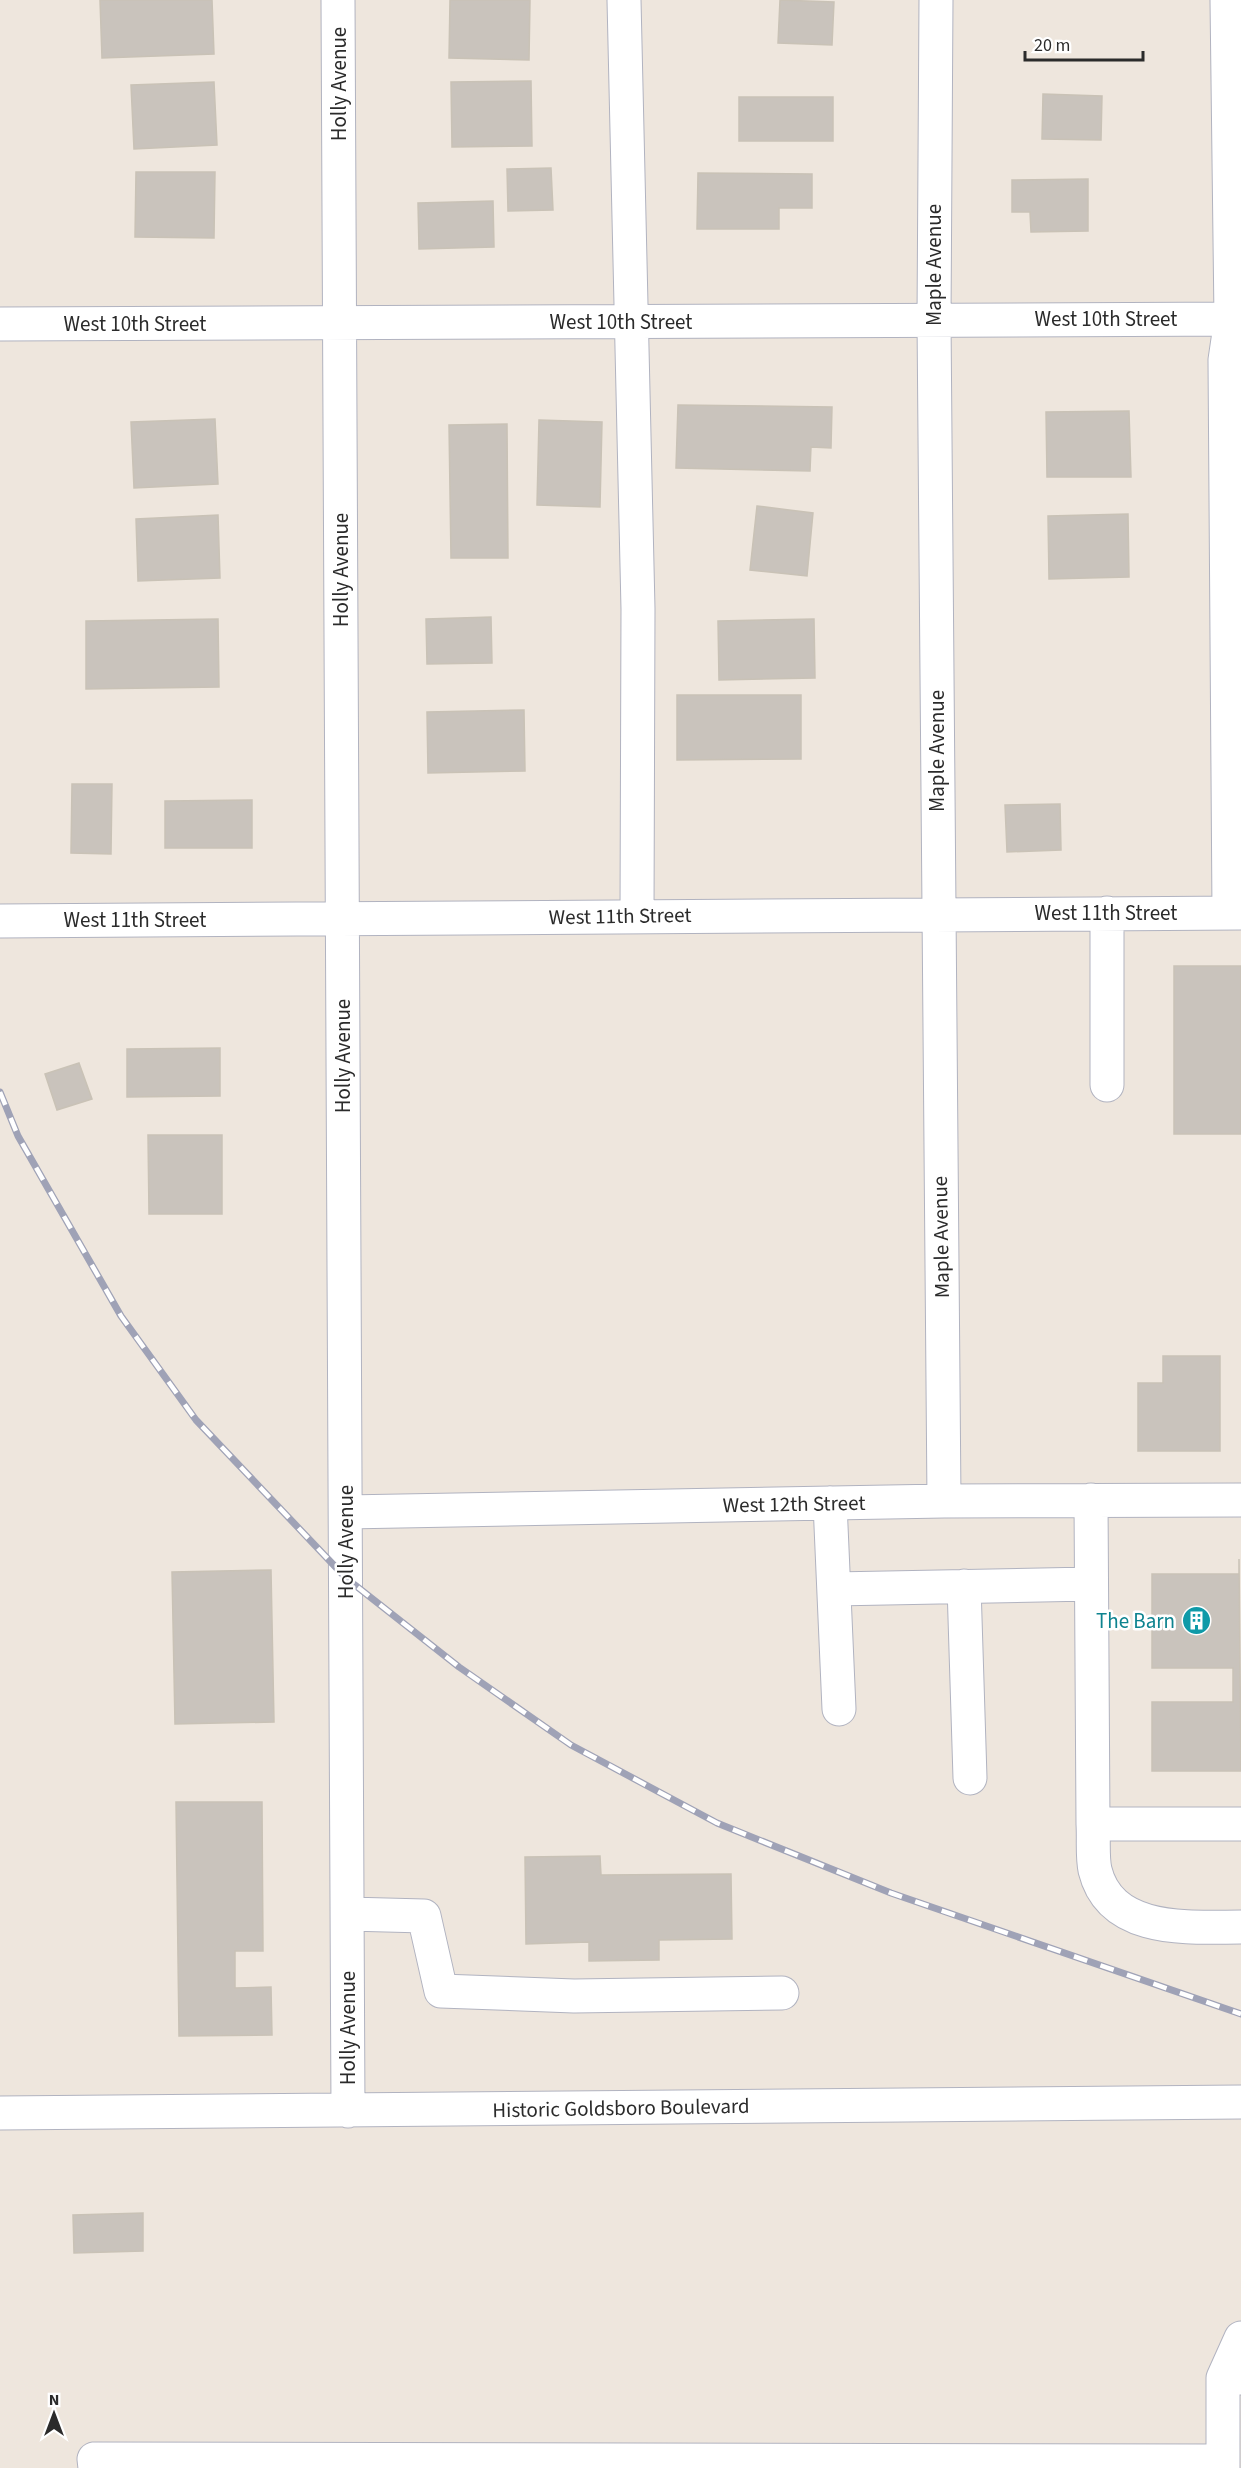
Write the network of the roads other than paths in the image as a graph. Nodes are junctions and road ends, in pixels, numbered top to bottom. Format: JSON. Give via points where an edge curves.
{"nodes":[{"id":1,"x":338,"y":0,"type":"edge"},
{"id":2,"x":624,"y":0,"type":"edge"},
{"id":3,"x":936,"y":0,"type":"edge"},
{"id":4,"x":1227,"y":0,"type":"edge"},
{"id":5,"x":1236,"y":319,"type":"edge"},
{"id":6,"x":934,"y":320,"type":"junction"},
{"id":7,"x":633,"y":322,"type":"junction"},
{"id":8,"x":0,"y":324,"type":"edge"},
{"id":9,"x":341,"y":324,"type":"junction"},
{"id":10,"x":1234,"y":660,"type":"edge"},
{"id":11,"x":938,"y":913,"type":"junction"},
{"id":12,"x":1107,"y":913,"type":"junction"},
{"id":13,"x":1235,"y":913,"type":"edge"},
{"id":14,"x":637,"y":916,"type":"junction"},
{"id":15,"x":342,"y":918,"type":"junction"},
{"id":16,"x":0,"y":921,"type":"edge"},
{"id":17,"x":1107,"y":1085,"type":"dead end"},
{"id":18,"x":1091,"y":1500,"type":"junction"},
{"id":19,"x":1241,"y":1500,"type":"edge"},
{"id":20,"x":944,"y":1501,"type":"junction"},
{"id":21,"x":830,"y":1503,"type":"junction"},
{"id":22,"x":346,"y":1512,"type":"junction"},
{"id":23,"x":1091,"y":1584,"type":"junction"},
{"id":24,"x":964,"y":1586,"type":"junction"},
{"id":25,"x":834,"y":1589,"type":"junction"},
{"id":26,"x":839,"y":1709,"type":"dead end"},
{"id":27,"x":970,"y":1778,"type":"dead end"},
{"id":28,"x":1093,"y":1824,"type":"junction"},
{"id":29,"x":1241,"y":1824,"type":"edge"},
{"id":30,"x":348,"y":1914,"type":"junction"},
{"id":31,"x":1241,"y":1927,"type":"edge"},
{"id":32,"x":782,"y":1993,"type":"dead end"},
{"id":33,"x":1241,"y":2102,"type":"edge"},
{"id":34,"x":348,"y":2111,"type":"junction"},
{"id":35,"x":0,"y":2113,"type":"edge"},
{"id":36,"x":1241,"y":2338,"type":"edge"},
{"id":37,"x":1232,"y":2378,"type":"edge"},
{"id":38,"x":1223,"y":2465,"type":"edge"},
{"id":39,"x":95,"y":2468,"type":"edge"}],
"edges":[{"from":1,"to":9,"type":"street","name":"Holly Avenue"},
{"from":2,"to":7,"type":"street"},
{"from":3,"to":6,"type":"street","name":"Maple Avenue"},
{"from":4,"to":5,"type":"street"},
{"from":5,"to":6,"type":"street","name":"West 10th Street"},
{"from":5,"to":10,"type":"street","via":[[1225,360]]},
{"from":6,"to":7,"type":"street","name":"West 10th Street"},
{"from":6,"to":11,"type":"street","name":"Maple Avenue"},
{"from":7,"to":9,"type":"street","name":"West 10th Street"},
{"from":7,"to":14,"type":"street","via":[[638,609]]},
{"from":8,"to":9,"type":"street","name":"West 10th Street"},
{"from":9,"to":15,"type":"street","name":"Holly Avenue"},
{"from":10,"to":13,"type":"street"},
{"from":11,"to":12,"type":"street","name":"West 11th Street"},
{"from":11,"to":14,"type":"street","name":"West 11th Street"},
{"from":11,"to":20,"type":"street","name":"Maple Avenue"},
{"from":12,"to":13,"type":"street","name":"West 11th Street"},
{"from":12,"to":17,"type":"street"},
{"from":14,"to":15,"type":"street","name":"West 11th Street"},
{"from":15,"to":16,"type":"street","name":"West 11th Street"},
{"from":15,"to":22,"type":"street","name":"Holly Avenue"},
{"from":18,"to":19,"type":"street","name":"West 12th Street"},
{"from":18,"to":20,"type":"street","name":"West 12th Street"},
{"from":18,"to":23,"type":"street"},
{"from":20,"to":21,"type":"street","name":"West 12th Street"},
{"from":21,"to":22,"type":"street","name":"West 12th Street"},
{"from":21,"to":25,"type":"street"},
{"from":22,"to":30,"type":"street","name":"Holly Avenue"},
{"from":23,"to":24,"type":"street"},
{"from":23,"to":28,"type":"street"},
{"from":24,"to":25,"type":"street"},
{"from":24,"to":27,"type":"street"},
{"from":25,"to":26,"type":"street"},
{"from":28,"to":29,"type":"street"},
{"from":28,"to":31,"type":"street","via":[[1098,1880],[1131,1914],[1167,1927]]},
{"from":30,"to":32,"type":"street","via":[[424,1916],[441,1991],[574,1996]]},
{"from":30,"to":34,"type":"street","name":"Holly Avenue"},
{"from":33,"to":34,"type":"street","name":"Historic Goldsboro Boulevard"},
{"from":34,"to":35,"type":"street","name":"Historic Goldsboro Boulevard"},
{"from":36,"to":37,"type":"street"},
{"from":37,"to":38,"type":"street"},
{"from":38,"to":39,"type":"street","via":[[94,2460]]}]}
